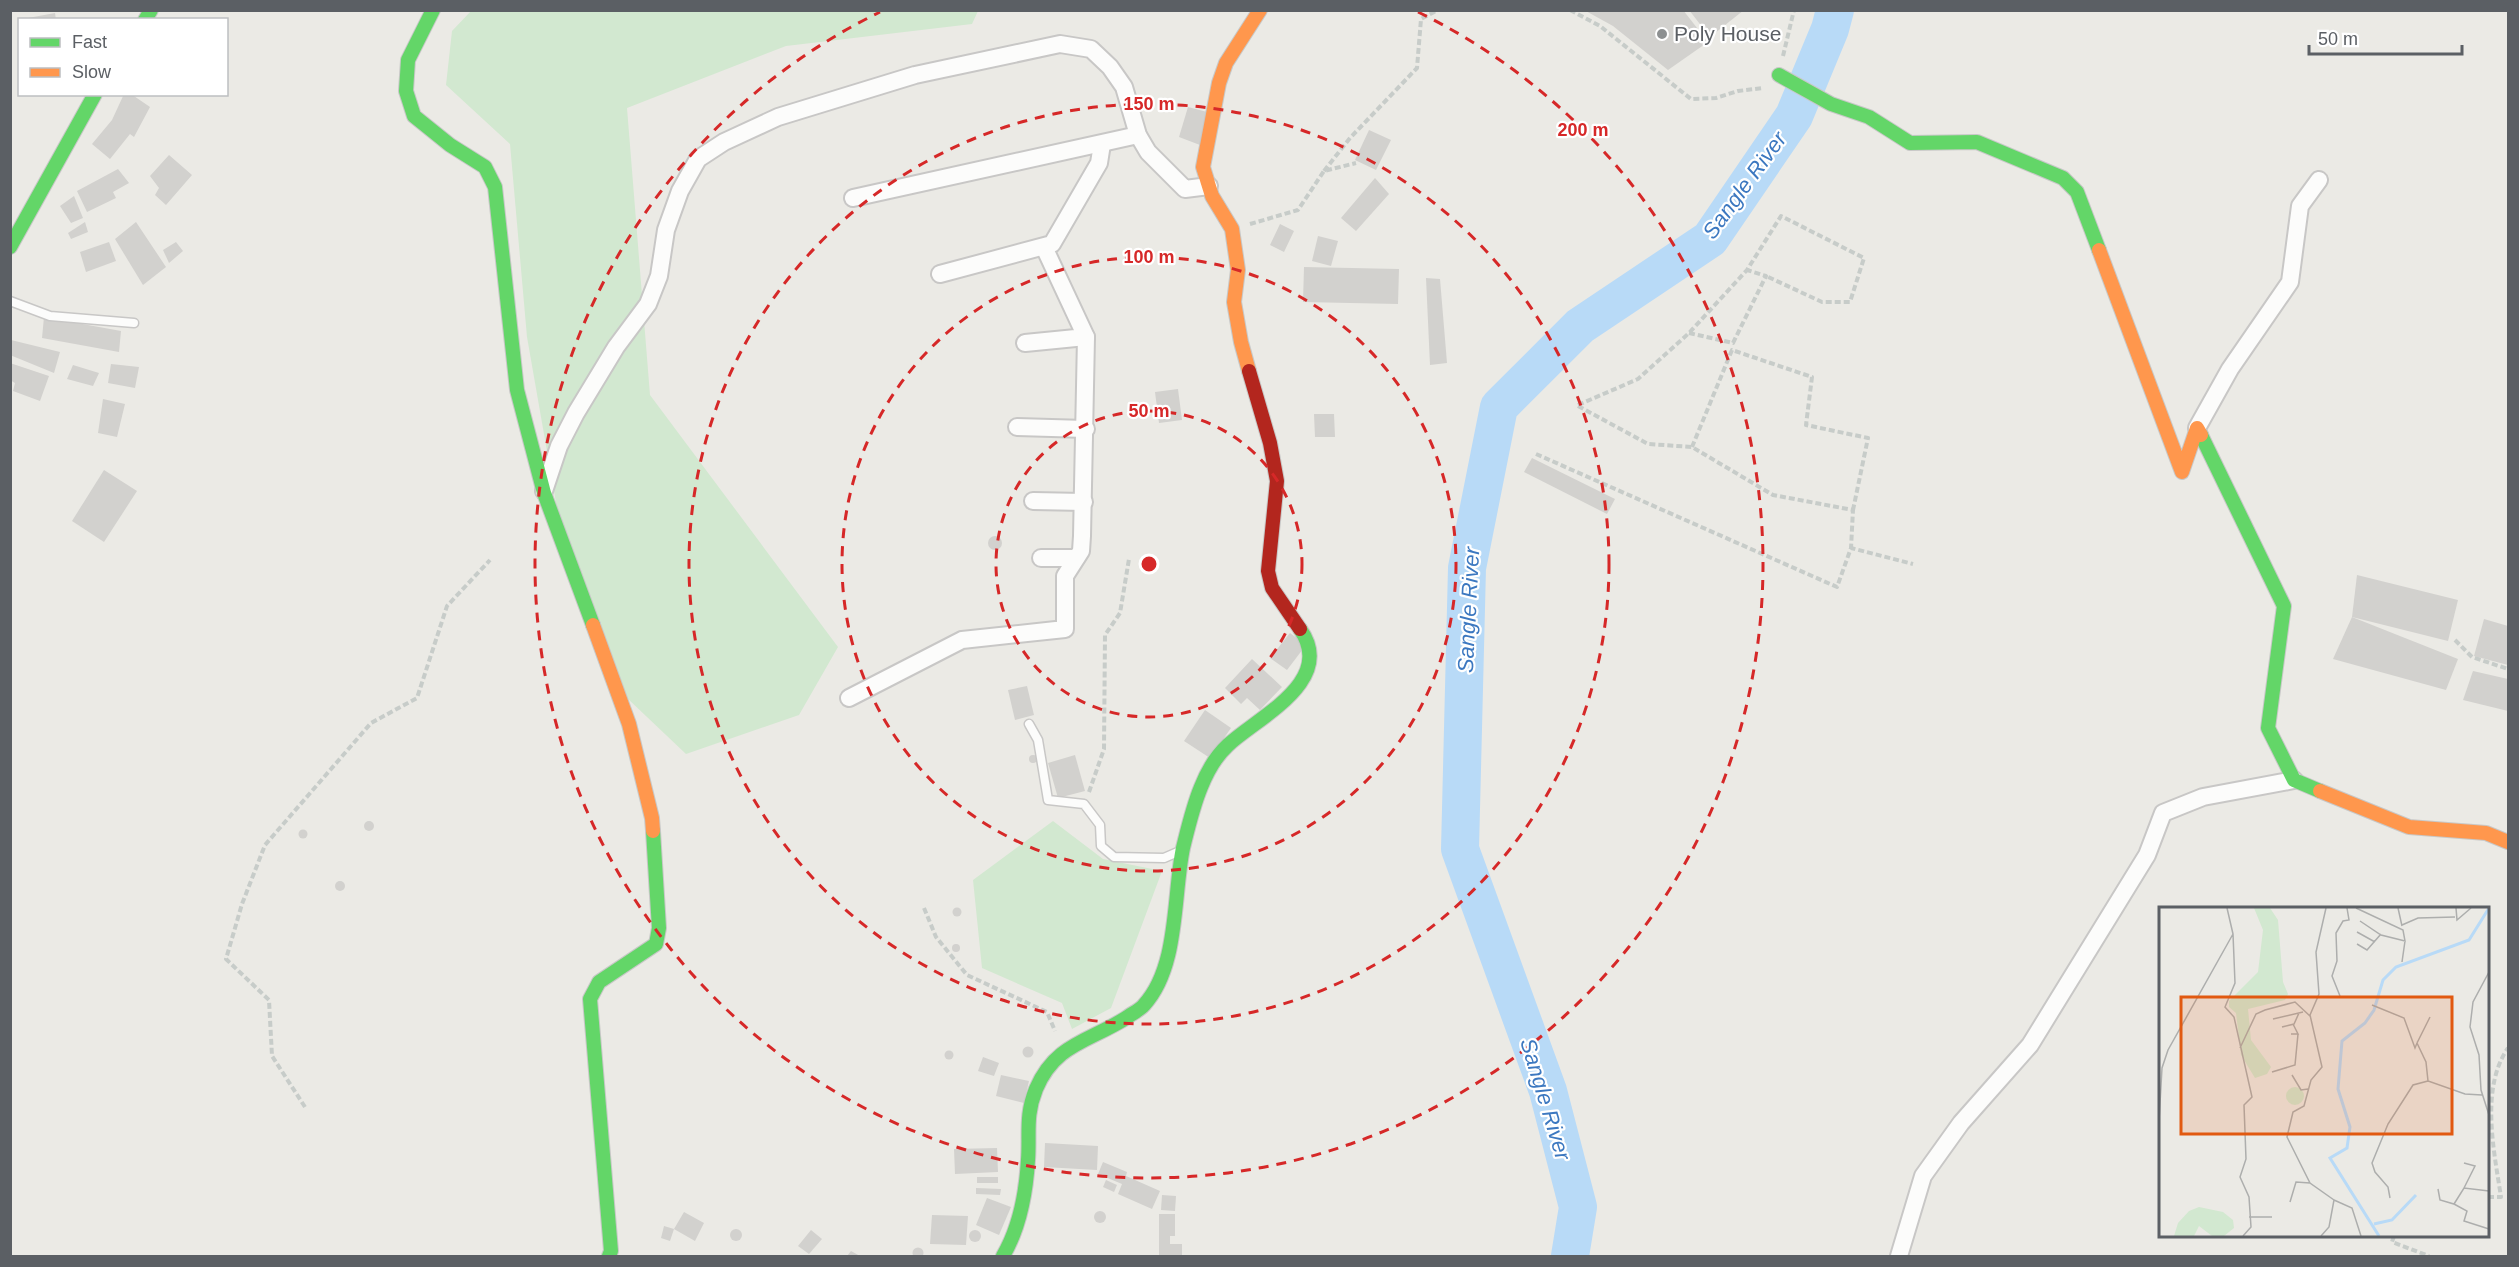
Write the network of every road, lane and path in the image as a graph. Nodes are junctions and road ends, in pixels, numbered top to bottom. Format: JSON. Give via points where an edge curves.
{"nodes":[{"id":1,"x":433,"y":10,"type":"edge"},
{"id":2,"x":1260,"y":10,"type":"edge"},
{"id":3,"x":1438,"y":10,"type":"edge"},
{"id":4,"x":1570,"y":10,"type":"edge"},
{"id":5,"x":1794,"y":10,"type":"edge"},
{"id":6,"x":1779,"y":75,"type":"junction"},
{"id":7,"x":94,"y":96,"type":"edge"},
{"id":8,"x":1138,"y":135,"type":"junction"},
{"id":9,"x":1102,"y":144,"type":"junction"},
{"id":10,"x":1356,"y":163,"type":"dead end"},
{"id":11,"x":1324,"y":171,"type":"junction"},
{"id":12,"x":2319,"y":180,"type":"dead end"},
{"id":13,"x":1209,"y":186,"type":"junction"},
{"id":14,"x":853,"y":198,"type":"dead end"},
{"id":15,"x":1232,"y":229,"type":"junction"},
{"id":16,"x":10,"y":247,"type":"edge"},
{"id":17,"x":1044,"y":248,"type":"junction"},
{"id":18,"x":1747,"y":270,"type":"junction"},
{"id":19,"x":940,"y":274,"type":"dead end"},
{"id":20,"x":1766,"y":276,"type":"junction"},
{"id":21,"x":10,"y":301,"type":"edge"},
{"id":22,"x":134,"y":323,"type":"dead end"},
{"id":23,"x":1689,"y":333,"type":"junction"},
{"id":24,"x":1086,"y":337,"type":"junction"},
{"id":25,"x":1024,"y":343,"type":"dead end"},
{"id":26,"x":1017,"y":427,"type":"dead end"},
{"id":27,"x":2197,"y":428,"type":"junction"},
{"id":28,"x":1086,"y":429,"type":"junction"},
{"id":29,"x":1692,"y":447,"type":"junction"},
{"id":30,"x":1536,"y":454,"type":"dead end"},
{"id":31,"x":544,"y":493,"type":"junction"},
{"id":32,"x":1033,"y":501,"type":"dead end"},
{"id":33,"x":1084,"y":502,"type":"junction"},
{"id":34,"x":1852,"y":510,"type":"junction"},
{"id":35,"x":1851,"y":548,"type":"junction"},
{"id":36,"x":1041,"y":558,"type":"dead end"},
{"id":37,"x":1076,"y":558,"type":"junction"},
{"id":38,"x":1129,"y":559,"type":"dead end"},
{"id":39,"x":490,"y":560,"type":"dead end"},
{"id":40,"x":1913,"y":564,"type":"dead end"},
{"id":41,"x":2455,"y":640,"type":"dead end"},
{"id":42,"x":2508,"y":669,"type":"edge"},
{"id":43,"x":849,"y":698,"type":"dead end"},
{"id":44,"x":1029,"y":724,"type":"dead end"},
{"id":45,"x":2294,"y":780,"type":"junction"},
{"id":46,"x":1084,"y":804,"type":"junction"},
{"id":47,"x":2508,"y":842,"type":"edge"},
{"id":48,"x":1183,"y":849,"type":"junction"},
{"id":49,"x":924,"y":908,"type":"dead end"},
{"id":50,"x":2508,"y":1048,"type":"edge"},
{"id":51,"x":1063,"y":1051,"type":"junction"},
{"id":52,"x":305,"y":1107,"type":"dead end"},
{"id":53,"x":2489,"y":1197,"type":"edge"},
{"id":54,"x":2394,"y":1237,"type":"edge"},
{"id":55,"x":609,"y":1257,"type":"edge"},
{"id":56,"x":1003,"y":1257,"type":"edge"},
{"id":57,"x":1899,"y":1257,"type":"edge"},
{"id":58,"x":2429,"y":1257,"type":"edge"}],
"edges":[{"from":1,"to":31,"type":"street","via":[[408,60],[406,91],[414,116],[486,167],[495,187],[517,390]]},
{"from":2,"to":13,"type":"street","via":[[1226,63],[1219,83],[1203,167]]},
{"from":3,"to":11,"type":"path","via":[[1421,19],[1417,68]]},
{"from":4,"to":6,"type":"path","via":[[1600,26],[1691,99],[1761,90]]},
{"from":5,"to":6,"type":"path"},
{"from":6,"to":27,"type":"street","via":[[1831,104],[1869,117],[1910,143],[1977,142],[2063,178],[2077,192],[2182,472]]},
{"from":7,"to":16,"type":"street"},
{"from":8,"to":9,"type":"street"},
{"from":8,"to":13,"type":"street","via":[[1148,152],[1185,189]]},
{"from":8,"to":31,"type":"street","via":[[1124,87],[1110,67],[1090,49],[1060,44],[915,75],[778,117],[724,142],[698,159],[680,191],[648,304],[616,347],[576,413],[559,446]]},
{"from":9,"to":14,"type":"street"},
{"from":9,"to":17,"type":"street","via":[[1099,163],[1052,244]]},
{"from":10,"to":11,"type":"path"},
{"from":11,"to":15,"type":"path","via":[[1298,210]]},
{"from":12,"to":27,"type":"street","via":[[2300,206],[2290,282],[2230,369]]},
{"from":13,"to":15,"type":"street"},
{"from":15,"to":48,"type":"street","via":[[1238,270],[1234,302],[1241,342],[1277,482],[1268,571],[1272,588],[1304,634],[1310,651],[1305,676],[1290,697],[1227,746],[1211,765]]},
{"from":17,"to":19,"type":"street"},
{"from":17,"to":24,"type":"street"},
{"from":18,"to":20,"type":"path"},
{"from":18,"to":20,"type":"path","via":[[1781,216],[1864,258],[1850,302],[1822,302]]},
{"from":18,"to":23,"type":"path"},
{"from":20,"to":23,"type":"path","via":[[1733,343]]},
{"from":21,"to":22,"type":"lane","via":[[50,315]]},
{"from":23,"to":29,"type":"path","via":[[1638,379],[1578,405],[1648,444]]},
{"from":24,"to":25,"type":"street"},
{"from":24,"to":28,"type":"street"},
{"from":26,"to":28,"type":"street"},
{"from":27,"to":45,"type":"street","via":[[2284,606],[2268,728]]},
{"from":28,"to":33,"type":"street"},
{"from":29,"to":34,"type":"path","via":[[1773,495]]},
{"from":29,"to":34,"type":"path","via":[[1732,350],[1812,377],[1806,425],[1868,438]]},
{"from":30,"to":35,"type":"path","via":[[1837,587]]},
{"from":31,"to":55,"type":"street","via":[[630,724],[652,818],[659,928],[656,944],[599,982],[590,999]]},
{"from":32,"to":33,"type":"street"},
{"from":33,"to":37,"type":"street","via":[[1082,543]]},
{"from":34,"to":35,"type":"path"},
{"from":35,"to":40,"type":"path"},
{"from":36,"to":37,"type":"street"},
{"from":37,"to":43,"type":"street","via":[[1065,576],[1065,629],[962,640]]},
{"from":38,"to":46,"type":"path","via":[[1120,613],[1105,634],[1104,749]]},
{"from":39,"to":52,"type":"path","via":[[447,606],[417,698],[371,723],[265,845],[242,904],[226,959],[269,999],[272,1056]]},
{"from":41,"to":42,"type":"path","via":[[2472,657]]},
{"from":44,"to":46,"type":"lane","via":[[1038,740],[1048,800]]},
{"from":45,"to":47,"type":"street","via":[[2409,827],[2486,833]]},
{"from":45,"to":57,"type":"street","via":[[2202,797],[2163,813],[2147,855],[2030,1045],[1961,1123],[1923,1176]]},
{"from":46,"to":48,"type":"lane","via":[[1100,825],[1101,846],[1114,857],[1164,858]]},
{"from":48,"to":51,"type":"street","via":[[1171,944],[1158,983],[1144,1006]]},
{"from":49,"to":51,"type":"path","via":[[936,937],[967,975],[1047,1012]]},
{"from":50,"to":53,"type":"path","via":[[2500,1061],[2490,1119],[2501,1197]]},
{"from":51,"to":56,"type":"street","via":[[1046,1069],[1035,1092],[1027,1123],[1028,1160],[1021,1214]]},
{"from":54,"to":58,"type":"path","via":[[2392,1242]]}]}
